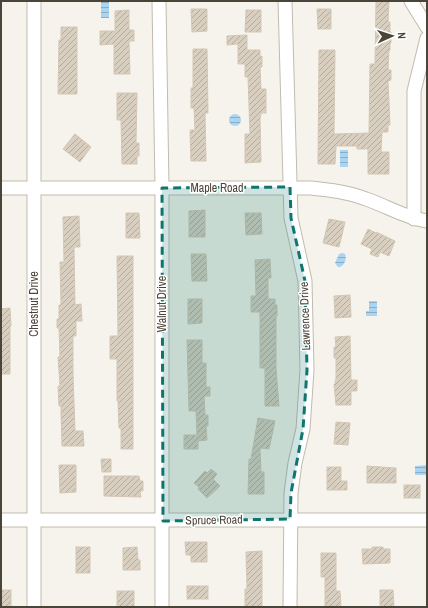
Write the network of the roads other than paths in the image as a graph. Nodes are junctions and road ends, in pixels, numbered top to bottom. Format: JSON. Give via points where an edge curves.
{"nodes":[{"id":1,"x":34,"y":1,"type":"edge"},
{"id":2,"x":158,"y":1,"type":"edge"},
{"id":3,"x":286,"y":1,"type":"edge"},
{"id":4,"x":411,"y":1,"type":"edge"},
{"id":5,"x":427,"y":27,"type":"edge"},
{"id":6,"x":427,"y":38,"type":"edge"},
{"id":7,"x":290,"y":187,"type":"junction"},
{"id":8,"x":1,"y":188,"type":"edge"},
{"id":9,"x":34,"y":188,"type":"junction"},
{"id":10,"x":162,"y":188,"type":"junction"},
{"id":11,"x":421,"y":220,"type":"edge"},
{"id":12,"x":290,"y":519,"type":"junction"},
{"id":13,"x":1,"y":520,"type":"edge"},
{"id":14,"x":34,"y":520,"type":"junction"},
{"id":15,"x":427,"y":520,"type":"edge"},
{"id":16,"x":162,"y":521,"type":"junction"},
{"id":17,"x":34,"y":607,"type":"edge"},
{"id":18,"x":162,"y":607,"type":"edge"},
{"id":19,"x":290,"y":607,"type":"edge"}],
"edges":[{"from":1,"to":9,"type":"street","name":"Chestnut Drive"},
{"from":2,"to":10,"type":"street","name":"Walnut Drive"},
{"from":3,"to":7,"type":"street","name":"Lawrence Drive"},
{"from":4,"to":5,"type":"street"},
{"from":6,"to":11,"type":"street","via":[[414,91]]},
{"from":7,"to":10,"type":"street","name":"Maple Road"},
{"from":7,"to":11,"type":"street","name":"Maple Road","via":[[340,191]]},
{"from":7,"to":12,"type":"street","name":"Lawrence Drive","via":[[290,218],[305,280],[307,370],[303,429],[295,463]]},
{"from":8,"to":9,"type":"street","name":"Maple Road"},
{"from":9,"to":10,"type":"street","name":"Maple Road"},
{"from":9,"to":14,"type":"street","name":"Chestnut Drive"},
{"from":10,"to":16,"type":"street","name":"Walnut Drive"},
{"from":12,"to":15,"type":"street","name":"Spruce Road"},
{"from":12,"to":16,"type":"street","name":"Spruce Road"},
{"from":12,"to":19,"type":"street","name":"Lawrence Drive"},
{"from":13,"to":14,"type":"street","name":"Spruce Road"},
{"from":14,"to":16,"type":"street","name":"Spruce Road"},
{"from":14,"to":17,"type":"street","name":"Chestnut Drive"},
{"from":16,"to":18,"type":"street","name":"Walnut Drive"}]}
